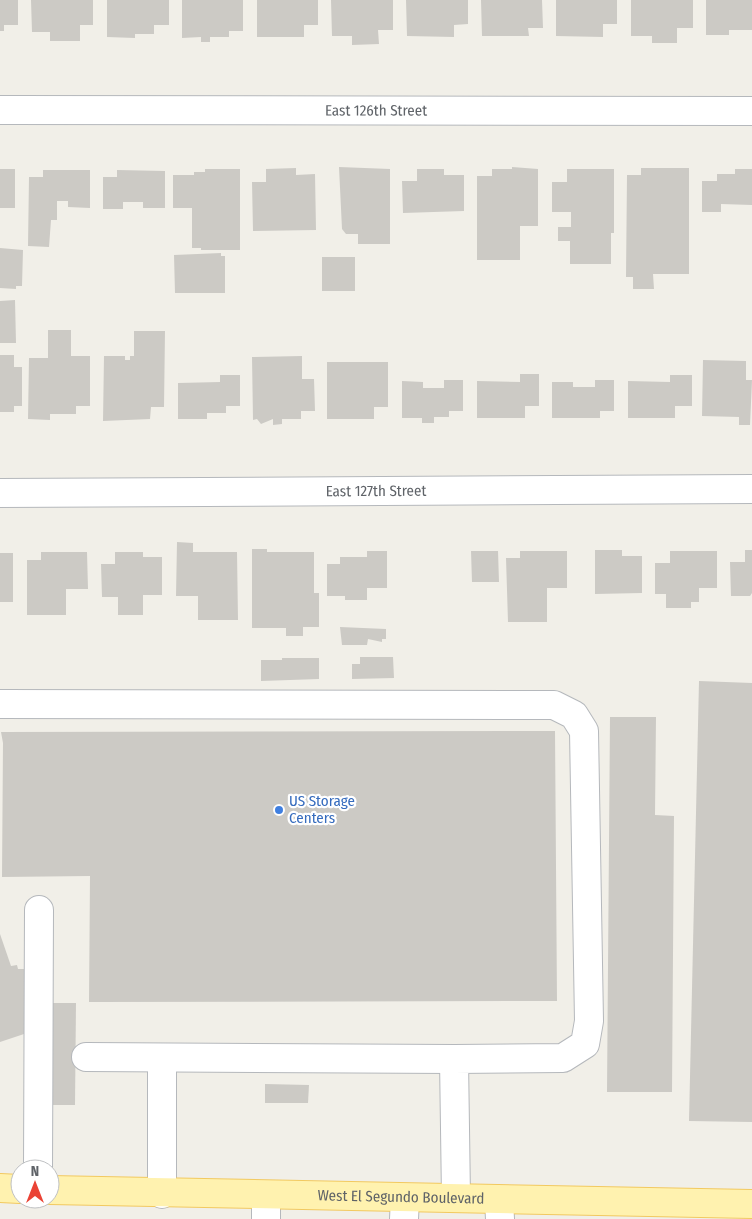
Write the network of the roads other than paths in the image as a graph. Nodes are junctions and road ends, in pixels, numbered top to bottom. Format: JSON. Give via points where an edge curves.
{"nodes":[{"id":1,"x":0,"y":110,"type":"edge"},
{"id":2,"x":752,"y":112,"type":"edge"},
{"id":3,"x":752,"y":490,"type":"edge"},
{"id":4,"x":0,"y":493,"type":"edge"},
{"id":5,"x":0,"y":704,"type":"edge"},
{"id":6,"x":39,"y":910,"type":"dead end"},
{"id":7,"x":86,"y":1057,"type":"dead end"},
{"id":8,"x":162,"y":1058,"type":"junction"},
{"id":9,"x":454,"y":1059,"type":"junction"},
{"id":10,"x":38,"y":1159,"type":"edge"},
{"id":11,"x":60,"y":1190,"type":"edge"},
{"id":12,"x":162,"y":1194,"type":"junction"},
{"id":13,"x":456,"y":1198,"type":"junction"},
{"id":14,"x":752,"y":1204,"type":"edge"},
{"id":15,"x":266,"y":1207,"type":"edge"},
{"id":16,"x":404,"y":1208,"type":"edge"},
{"id":17,"x":499,"y":1209,"type":"edge"}],
"edges":[{"from":1,"to":2,"type":"street","name":"East 126th Street"},
{"from":3,"to":4,"type":"street","name":"East 127th Street"},
{"from":5,"to":9,"type":"street","via":[[554,705],[574,715],[584,731],[589,1021],[585,1044],[563,1058]]},
{"from":6,"to":10,"type":"street"},
{"from":7,"to":8,"type":"street"},
{"from":8,"to":9,"type":"street"},
{"from":8,"to":12,"type":"street"},
{"from":9,"to":13,"type":"street"},
{"from":11,"to":12,"type":"main road","name":"West El Segundo Boulevard"},
{"from":12,"to":15,"type":"main road","name":"West El Segundo Boulevard"},
{"from":13,"to":16,"type":"main road","name":"West El Segundo Boulevard"},
{"from":13,"to":17,"type":"main road","name":"West El Segundo Boulevard"},
{"from":14,"to":17,"type":"main road","name":"West El Segundo Boulevard"},
{"from":15,"to":16,"type":"main road","name":"West El Segundo Boulevard"}]}
